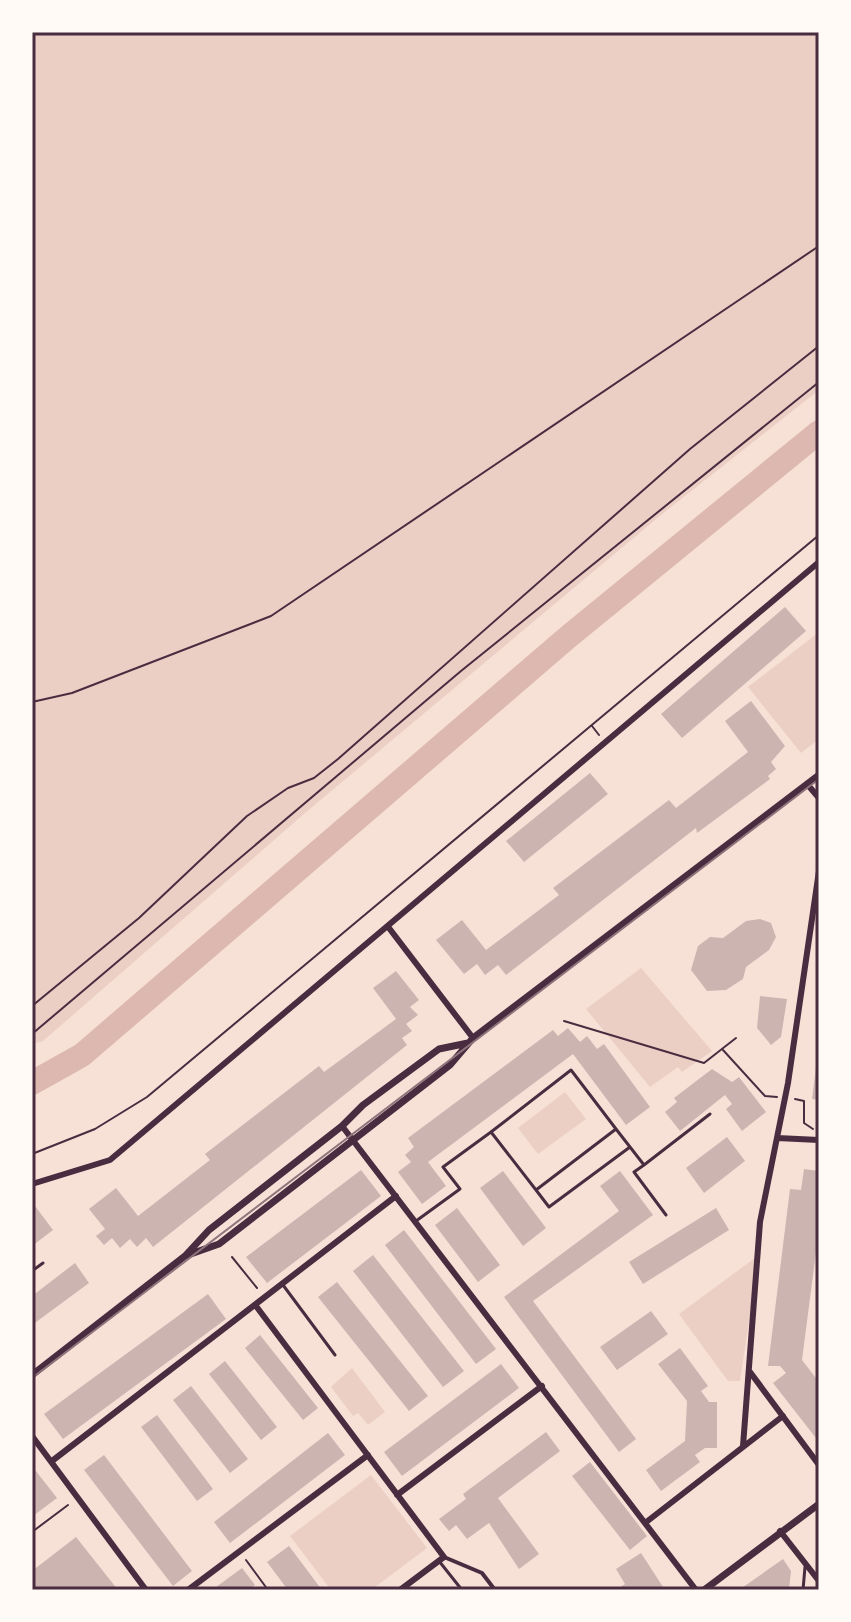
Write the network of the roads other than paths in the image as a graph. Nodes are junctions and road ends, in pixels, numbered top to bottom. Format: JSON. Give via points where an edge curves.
{"nodes":[{"id":1,"x":819,"y":562,"type":"edge"},
{"id":2,"x":819,"y":775,"type":"edge"},
{"id":3,"x":807,"y":784,"type":"junction"},
{"id":4,"x":819,"y":798,"type":"edge"},
{"id":5,"x":819,"y":871,"type":"edge"},
{"id":6,"x":811,"y":922,"type":"junction"},
{"id":7,"x":819,"y":923,"type":"edge"},
{"id":8,"x":389,"y":928,"type":"junction"},
{"id":9,"x":471,"y":1040,"type":"junction"},
{"id":10,"x":710,"y":1114,"type":"dead end"},
{"id":11,"x":342,"y":1126,"type":"junction"},
{"id":12,"x":616,"y":1129,"type":"junction"},
{"id":13,"x":491,"y":1132,"type":"junction"},
{"id":14,"x":777,"y":1138,"type":"junction"},
{"id":15,"x":819,"y":1140,"type":"edge"},
{"id":16,"x":354,"y":1141,"type":"junction"},
{"id":17,"x":630,"y":1147,"type":"junction"},
{"id":18,"x":644,"y":1165,"type":"junction"},
{"id":19,"x":32,"y":1184,"type":"edge"},
{"id":20,"x":536,"y":1190,"type":"junction"},
{"id":21,"x":396,"y":1196,"type":"junction"},
{"id":22,"x":666,"y":1215,"type":"dead end"},
{"id":23,"x":416,"y":1221,"type":"junction"},
{"id":24,"x":185,"y":1256,"type":"junction"},
{"id":25,"x":43,"y":1263,"type":"dead end"},
{"id":26,"x":32,"y":1271,"type":"edge"},
{"id":27,"x":283,"y":1285,"type":"junction"},
{"id":28,"x":256,"y":1306,"type":"junction"},
{"id":29,"x":335,"y":1355,"type":"dead end"},
{"id":30,"x":750,"y":1372,"type":"junction"},
{"id":31,"x":32,"y":1375,"type":"edge"},
{"id":32,"x":542,"y":1386,"type":"junction"},
{"id":33,"x":783,"y":1416,"type":"junction"},
{"id":34,"x":32,"y":1436,"type":"edge"},
{"id":35,"x":743,"y":1446,"type":"junction"},
{"id":36,"x":368,"y":1455,"type":"junction"},
{"id":37,"x":52,"y":1461,"type":"junction"},
{"id":38,"x":819,"y":1465,"type":"edge"},
{"id":39,"x":397,"y":1495,"type":"junction"},
{"id":40,"x":819,"y":1504,"type":"edge"},
{"id":41,"x":645,"y":1523,"type":"junction"},
{"id":42,"x":780,"y":1531,"type":"junction"},
{"id":43,"x":442,"y":1559,"type":"junction"},
{"id":44,"x":805,"y":1563,"type":"junction"},
{"id":45,"x":819,"y":1581,"type":"edge"},
{"id":46,"x":146,"y":1590,"type":"edge"},
{"id":47,"x":188,"y":1590,"type":"edge"},
{"id":48,"x":400,"y":1590,"type":"edge"},
{"id":49,"x":462,"y":1590,"type":"edge"},
{"id":50,"x":495,"y":1590,"type":"edge"},
{"id":51,"x":696,"y":1590,"type":"edge"},
{"id":52,"x":704,"y":1590,"type":"edge"},
{"id":53,"x":803,"y":1590,"type":"edge"}],
"edges":[{"from":1,"to":8,"type":"street"},
{"from":2,"to":3,"type":"street"},
{"from":3,"to":4,"type":"street"},
{"from":3,"to":9,"type":"street"},
{"from":5,"to":6,"type":"street"},
{"from":6,"to":7,"type":"street"},
{"from":6,"to":14,"type":"street"},
{"from":8,"to":9,"type":"street"},
{"from":8,"to":19,"type":"street","via":[[110,1160]]},
{"from":9,"to":11,"type":"street","via":[[439,1049]]},
{"from":9,"to":16,"type":"street","via":[[450,1065]]},
{"from":10,"to":18,"type":"lane"},
{"from":11,"to":16,"type":"street"},
{"from":11,"to":24,"type":"street","via":[[209,1230]]},
{"from":12,"to":13,"type":"lane","via":[[571,1070]]},
{"from":12,"to":17,"type":"lane"},
{"from":12,"to":20,"type":"lane"},
{"from":13,"to":20,"type":"lane"},
{"from":13,"to":23,"type":"lane","via":[[443,1167],[460,1189]]},
{"from":14,"to":15,"type":"street"},
{"from":14,"to":30,"type":"street","via":[[760,1222]]},
{"from":16,"to":21,"type":"street"},
{"from":16,"to":24,"type":"street","via":[[219,1244]]},
{"from":17,"to":18,"type":"lane"},
{"from":17,"to":20,"type":"lane","via":[[549,1207]]},
{"from":18,"to":22,"type":"lane","via":[[634,1172]]},
{"from":21,"to":23,"type":"street"},
{"from":21,"to":27,"type":"street"},
{"from":23,"to":32,"type":"street"},
{"from":24,"to":31,"type":"street"},
{"from":25,"to":26,"type":"lane"},
{"from":27,"to":28,"type":"street"},
{"from":27,"to":29,"type":"lane"},
{"from":28,"to":36,"type":"street"},
{"from":28,"to":37,"type":"street"},
{"from":30,"to":33,"type":"street"},
{"from":30,"to":35,"type":"street"},
{"from":32,"to":39,"type":"street"},
{"from":32,"to":41,"type":"street"},
{"from":33,"to":35,"type":"street"},
{"from":33,"to":38,"type":"street"},
{"from":34,"to":37,"type":"street"},
{"from":35,"to":41,"type":"street"},
{"from":36,"to":39,"type":"street"},
{"from":36,"to":47,"type":"street"},
{"from":37,"to":46,"type":"street"},
{"from":39,"to":43,"type":"street"},
{"from":40,"to":42,"type":"street"},
{"from":41,"to":51,"type":"street"},
{"from":42,"to":44,"type":"street"},
{"from":42,"to":52,"type":"street"},
{"from":43,"to":48,"type":"street"},
{"from":43,"to":49,"type":"lane"},
{"from":43,"to":50,"type":"street","via":[[482,1573]]},
{"from":44,"to":45,"type":"street"},
{"from":44,"to":53,"type":"lane"}]}
